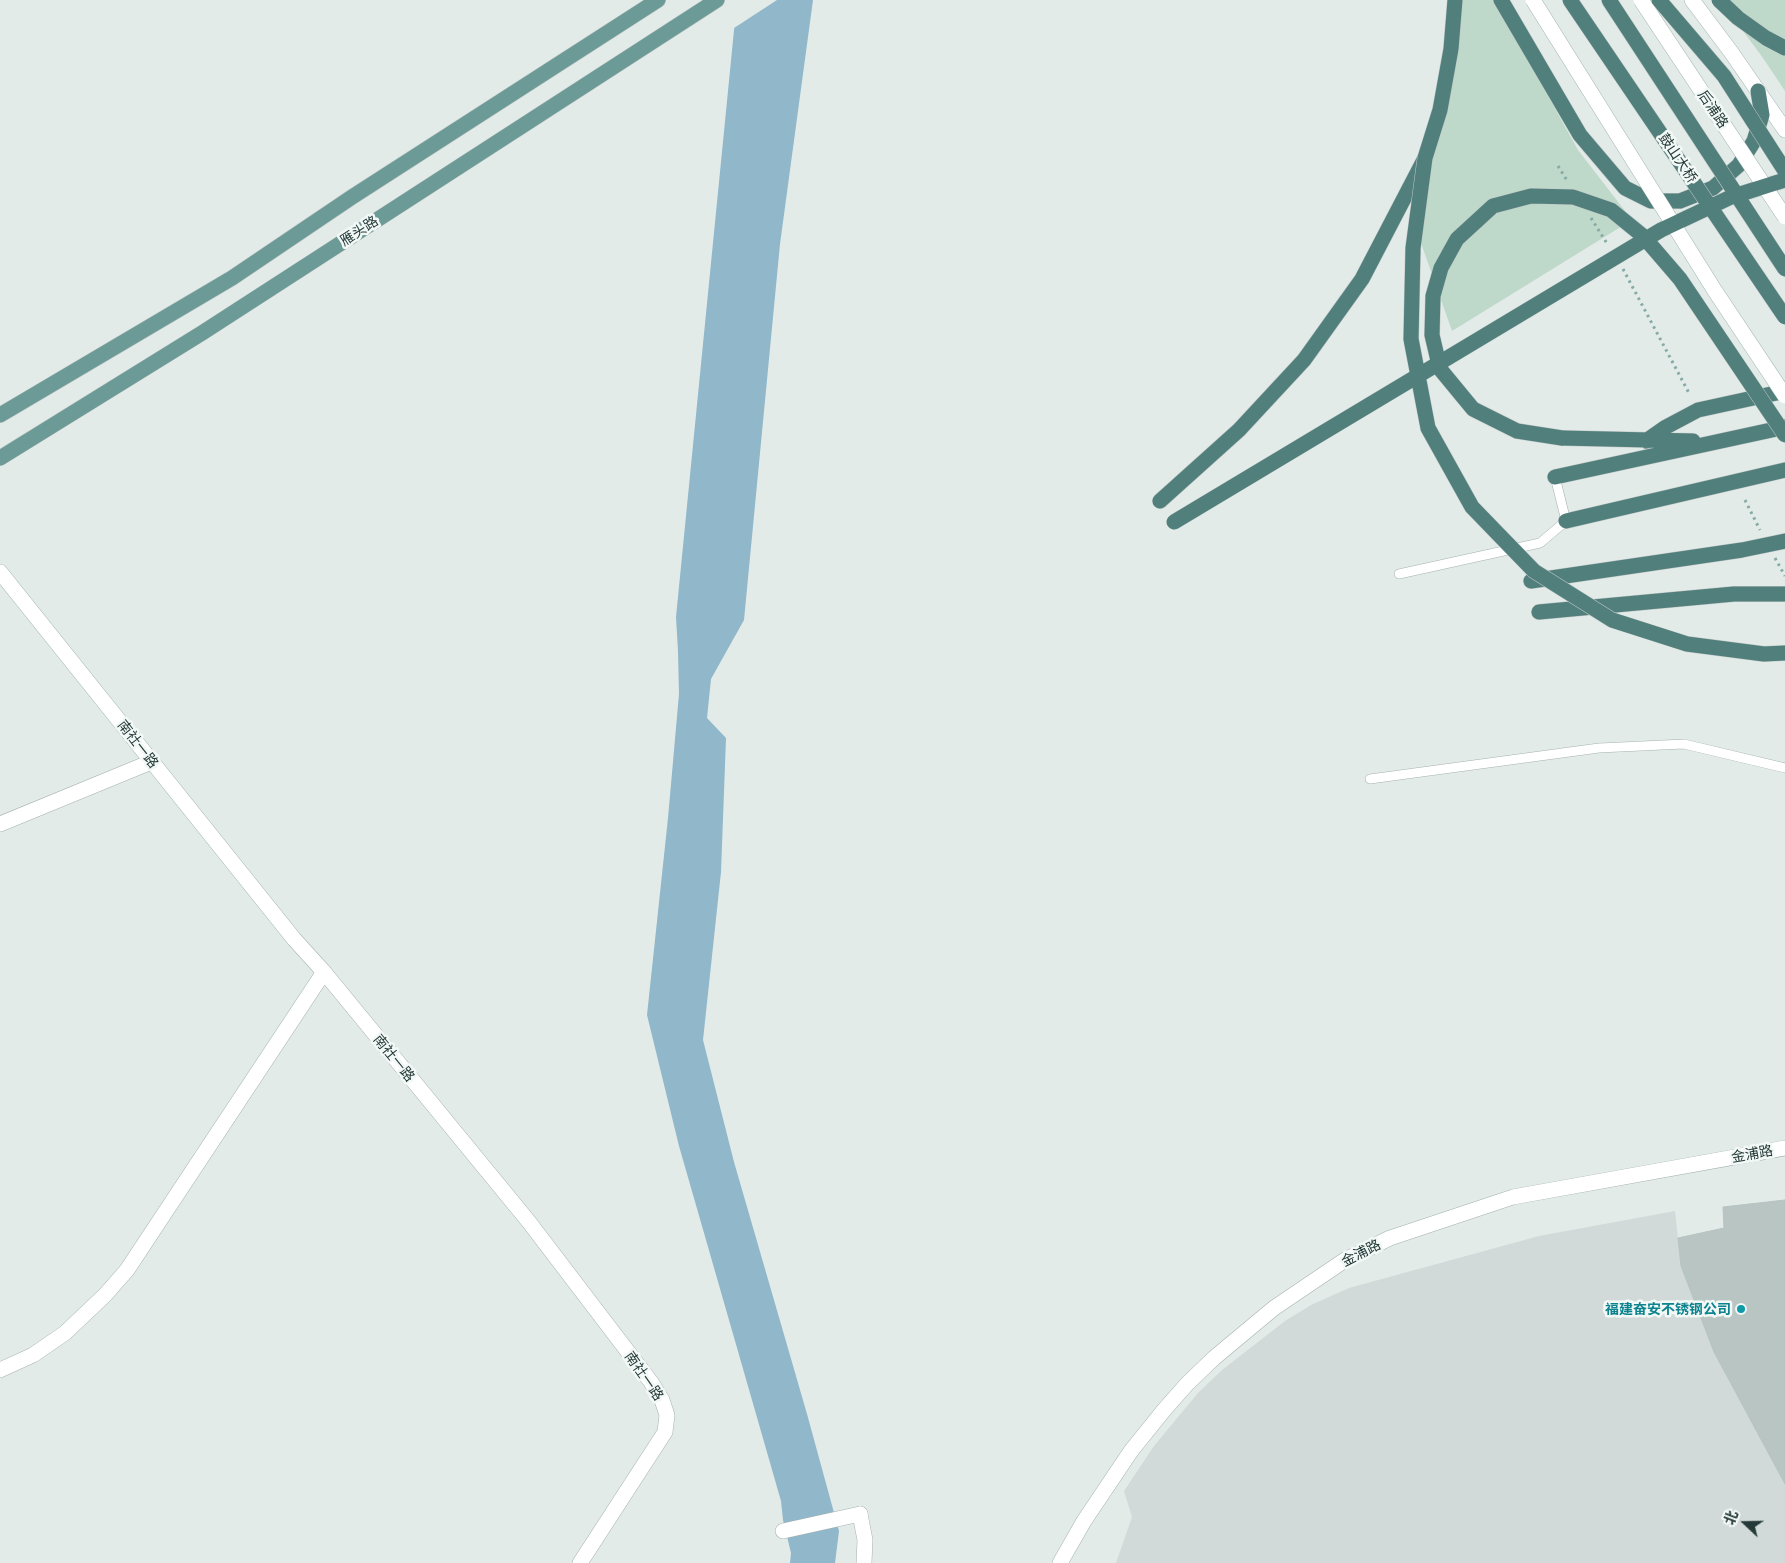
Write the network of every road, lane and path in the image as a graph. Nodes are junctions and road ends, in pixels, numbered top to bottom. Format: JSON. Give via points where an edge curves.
{"nodes":[{"id":1,"x":658,"y":0,"type":"edge"},
{"id":2,"x":717,"y":0,"type":"edge"},
{"id":3,"x":1454,"y":0,"type":"edge"},
{"id":4,"x":1501,"y":0,"type":"edge"},
{"id":5,"x":1533,"y":0,"type":"edge"},
{"id":6,"x":1570,"y":0,"type":"edge"},
{"id":7,"x":1609,"y":0,"type":"edge"},
{"id":8,"x":1641,"y":0,"type":"edge"},
{"id":9,"x":1659,"y":0,"type":"edge"},
{"id":10,"x":1692,"y":0,"type":"edge"},
{"id":11,"x":1719,"y":0,"type":"edge"},
{"id":12,"x":1785,"y":48,"type":"edge"},
{"id":13,"x":1758,"y":91,"type":"junction"},
{"id":14,"x":1785,"y":130,"type":"edge"},
{"id":15,"x":1425,"y":158,"type":"junction"},
{"id":16,"x":1785,"y":171,"type":"edge"},
{"id":17,"x":1785,"y":180,"type":"edge"},
{"id":18,"x":1785,"y":217,"type":"edge"},
{"id":19,"x":1785,"y":269,"type":"edge"},
{"id":20,"x":1625,"y":272,"type":"dead end"},
{"id":21,"x":1785,"y":317,"type":"edge"},
{"id":22,"x":1785,"y":391,"type":"edge"},
{"id":23,"x":1690,"y":395,"type":"dead end"},
{"id":24,"x":1785,"y":396,"type":"edge"},
{"id":25,"x":0,"y":416,"type":"edge"},
{"id":26,"x":1785,"y":427,"type":"edge"},
{"id":27,"x":1785,"y":435,"type":"edge"},
{"id":28,"x":1646,"y":441,"type":"junction"},
{"id":29,"x":1722,"y":441,"type":"junction"},
{"id":30,"x":0,"y":458,"type":"edge"},
{"id":31,"x":1785,"y":470,"type":"edge"},
{"id":32,"x":1555,"y":477,"type":"joint"},
{"id":33,"x":1745,"y":500,"type":"dead end"},
{"id":34,"x":1160,"y":501,"type":"dead end"},
{"id":35,"x":1566,"y":521,"type":"junction"},
{"id":36,"x":1174,"y":522,"type":"dead end"},
{"id":37,"x":1760,"y":530,"type":"dead end"},
{"id":38,"x":1785,"y":541,"type":"edge"},
{"id":39,"x":1775,"y":558,"type":"dead end"},
{"id":40,"x":0,"y":572,"type":"edge"},
{"id":41,"x":1399,"y":574,"type":"dead end"},
{"id":42,"x":1785,"y":576,"type":"edge"},
{"id":43,"x":1531,"y":581,"type":"dead end"},
{"id":44,"x":1785,"y":594,"type":"edge"},
{"id":45,"x":1539,"y":612,"type":"dead end"},
{"id":46,"x":1785,"y":653,"type":"edge"},
{"id":47,"x":151,"y":762,"type":"junction"},
{"id":48,"x":1785,"y":768,"type":"edge"},
{"id":49,"x":1370,"y":779,"type":"dead end"},
{"id":50,"x":0,"y":824,"type":"edge"},
{"id":51,"x":324,"y":972,"type":"junction"},
{"id":52,"x":1785,"y":1148,"type":"edge"},
{"id":53,"x":0,"y":1370,"type":"edge"},
{"id":54,"x":784,"y":1531,"type":"dead end"},
{"id":55,"x":580,"y":1563,"type":"edge"},
{"id":56,"x":864,"y":1563,"type":"edge"},
{"id":57,"x":1060,"y":1563,"type":"edge"}],
"edges":[{"from":1,"to":25,"type":"main road","via":[[232,278]]},
{"from":2,"to":30,"type":"main road","name":"雁头路","via":[[202,333]]},
{"from":3,"to":15,"type":"highway","bridge":true,"via":[[1451,48]]},
{"from":4,"to":13,"type":"highway","via":[[1580,135],[1625,188],[1651,201],[1680,201],[1713,188],[1739,166],[1754,141],[1762,115]]},
{"from":5,"to":24,"type":"street","bridge":true,"via":[[1715,291]]},
{"from":6,"to":21,"type":"highway","name":"鼓山大桥","bridge":true},
{"from":7,"to":19,"type":"highway","name":"鼓山大桥","bridge":true},
{"from":8,"to":18,"type":"street","name":"后浦路","bridge":true},
{"from":9,"to":16,"type":"highway","bridge":true,"via":[[1724,76]]},
{"from":10,"to":13,"type":"street"},
{"from":11,"to":12,"type":"highway","bridge":true,"via":[[1738,18]]},
{"from":13,"to":14,"type":"street"},
{"from":15,"to":34,"type":"highway","via":[[1362,279],[1304,360],[1239,430]]},
{"from":15,"to":46,"type":"highway","bridge":true,"via":[[1413,248],[1411,340],[1428,428],[1472,507],[1534,572],[1612,620],[1687,644],[1764,654]]},
{"from":17,"to":36,"type":"highway","bridge":true,"via":[[1731,197],[1661,230]]},
{"from":20,"to":23,"type":"path"},
{"from":22,"to":28,"type":"highway","via":[[1698,410]]},
{"from":26,"to":29,"type":"highway"},
{"from":27,"to":28,"type":"highway","bridge":true,"via":[[1680,279],[1643,236],[1611,210],[1574,197],[1531,196],[1493,206],[1457,239],[1441,268],[1433,296],[1432,335],[1440,369],[1474,409],[1517,431],[1562,438]]},
{"from":28,"to":29,"type":"highway"},
{"from":29,"to":32,"type":"highway"},
{"from":31,"to":35,"type":"highway"},
{"from":32,"to":35,"type":"lane"},
{"from":33,"to":37,"type":"path"},
{"from":35,"to":41,"type":"lane","via":[[1540,543]]},
{"from":38,"to":43,"type":"highway"},
{"from":39,"to":42,"type":"path"},
{"from":40,"to":47,"type":"street","name":"南社一路"},
{"from":44,"to":45,"type":"highway","via":[[1734,594]]},
{"from":47,"to":50,"type":"street"},
{"from":47,"to":51,"type":"street","name":"南社一路"},
{"from":48,"to":49,"type":"lane","via":[[1684,744],[1600,748]]},
{"from":51,"to":53,"type":"street","via":[[127,1270],[65,1333],[33,1355]]},
{"from":51,"to":55,"type":"street","name":"南社一路","via":[[529,1222],[651,1382],[664,1405],[667,1421],[663,1437]]},
{"from":52,"to":57,"type":"street","name":"金浦路","via":[[1513,1197],[1390,1238],[1345,1260],[1268,1313],[1187,1384],[1131,1451]]},
{"from":54,"to":56,"type":"street","via":[[855,1515],[866,1540]]}]}
